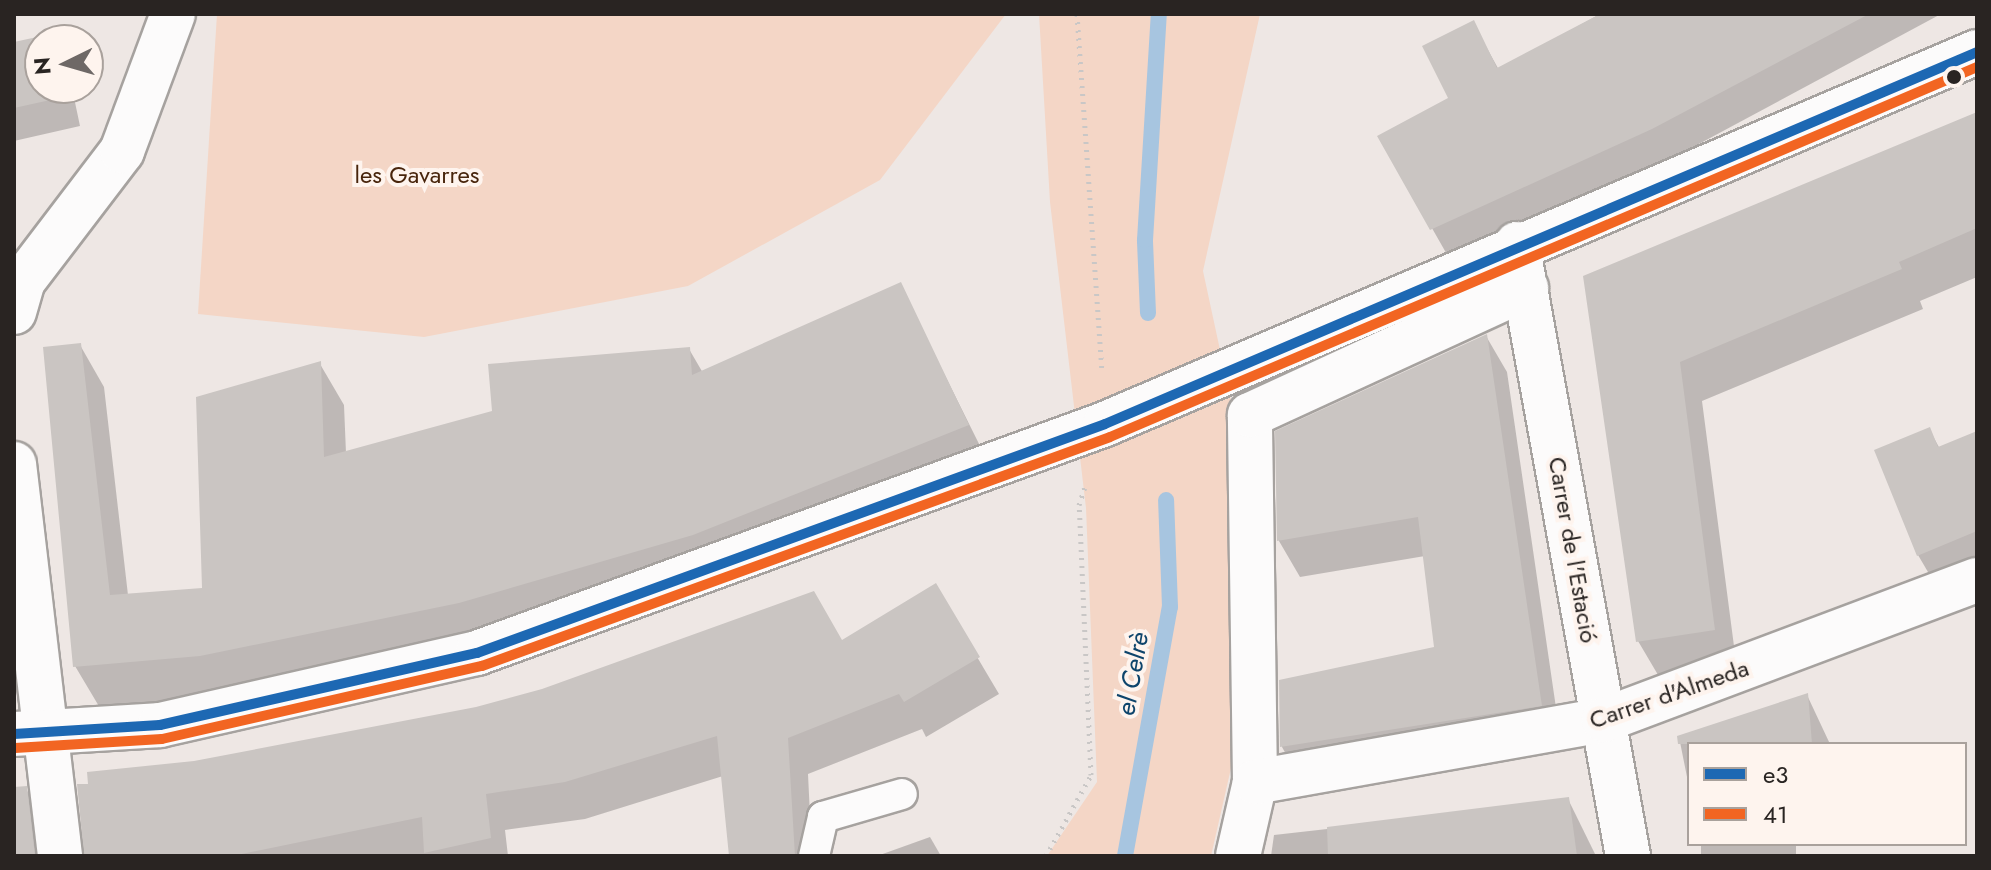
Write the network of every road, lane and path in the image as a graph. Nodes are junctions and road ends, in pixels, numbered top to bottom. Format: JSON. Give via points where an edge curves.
{"nodes":[{"id":1,"x":173,"y":14,"type":"edge"},
{"id":2,"x":1977,"y":52,"type":"edge"},
{"id":3,"x":1517,"y":244,"type":"junction"},
{"id":4,"x":1526,"y":288,"type":"junction"},
{"id":5,"x":14,"y":312,"type":"edge"},
{"id":6,"x":14,"y":464,"type":"edge"},
{"id":7,"x":1977,"y":580,"type":"edge"},
{"id":8,"x":1604,"y":720,"type":"junction"},
{"id":9,"x":28,"y":733,"type":"edge"},
{"id":10,"x":1255,"y":782,"type":"junction"},
{"id":11,"x":902,"y":794,"type":"dead end"},
{"id":12,"x":60,"y":856,"type":"edge"},
{"id":13,"x":814,"y":856,"type":"edge"},
{"id":14,"x":1238,"y":856,"type":"edge"},
{"id":15,"x":1628,"y":856,"type":"edge"}],
"edges":[{"from":1,"to":5,"type":"street","via":[[122,151],[23,281]]},
{"from":2,"to":3,"type":"street"},
{"from":3,"to":4,"type":"street","name":"Carrer de l'Estació"},
{"from":3,"to":9,"type":"street","via":[[1092,429],[477,653],[160,725]]},
{"from":4,"to":8,"type":"street","name":"Carrer de l'Estació"},
{"from":4,"to":10,"type":"street","via":[[1250,415]]},
{"from":6,"to":9,"type":"street"},
{"from":7,"to":8,"type":"street","name":"Carrer d'Almeda"},
{"from":8,"to":10,"type":"street","name":"Carrer d'Almeda"},
{"from":8,"to":15,"type":"street","name":"Carrer de l'Estació"},
{"from":9,"to":12,"type":"street"},
{"from":10,"to":14,"type":"street"},
{"from":11,"to":13,"type":"lane","via":[[823,817]]}]}
